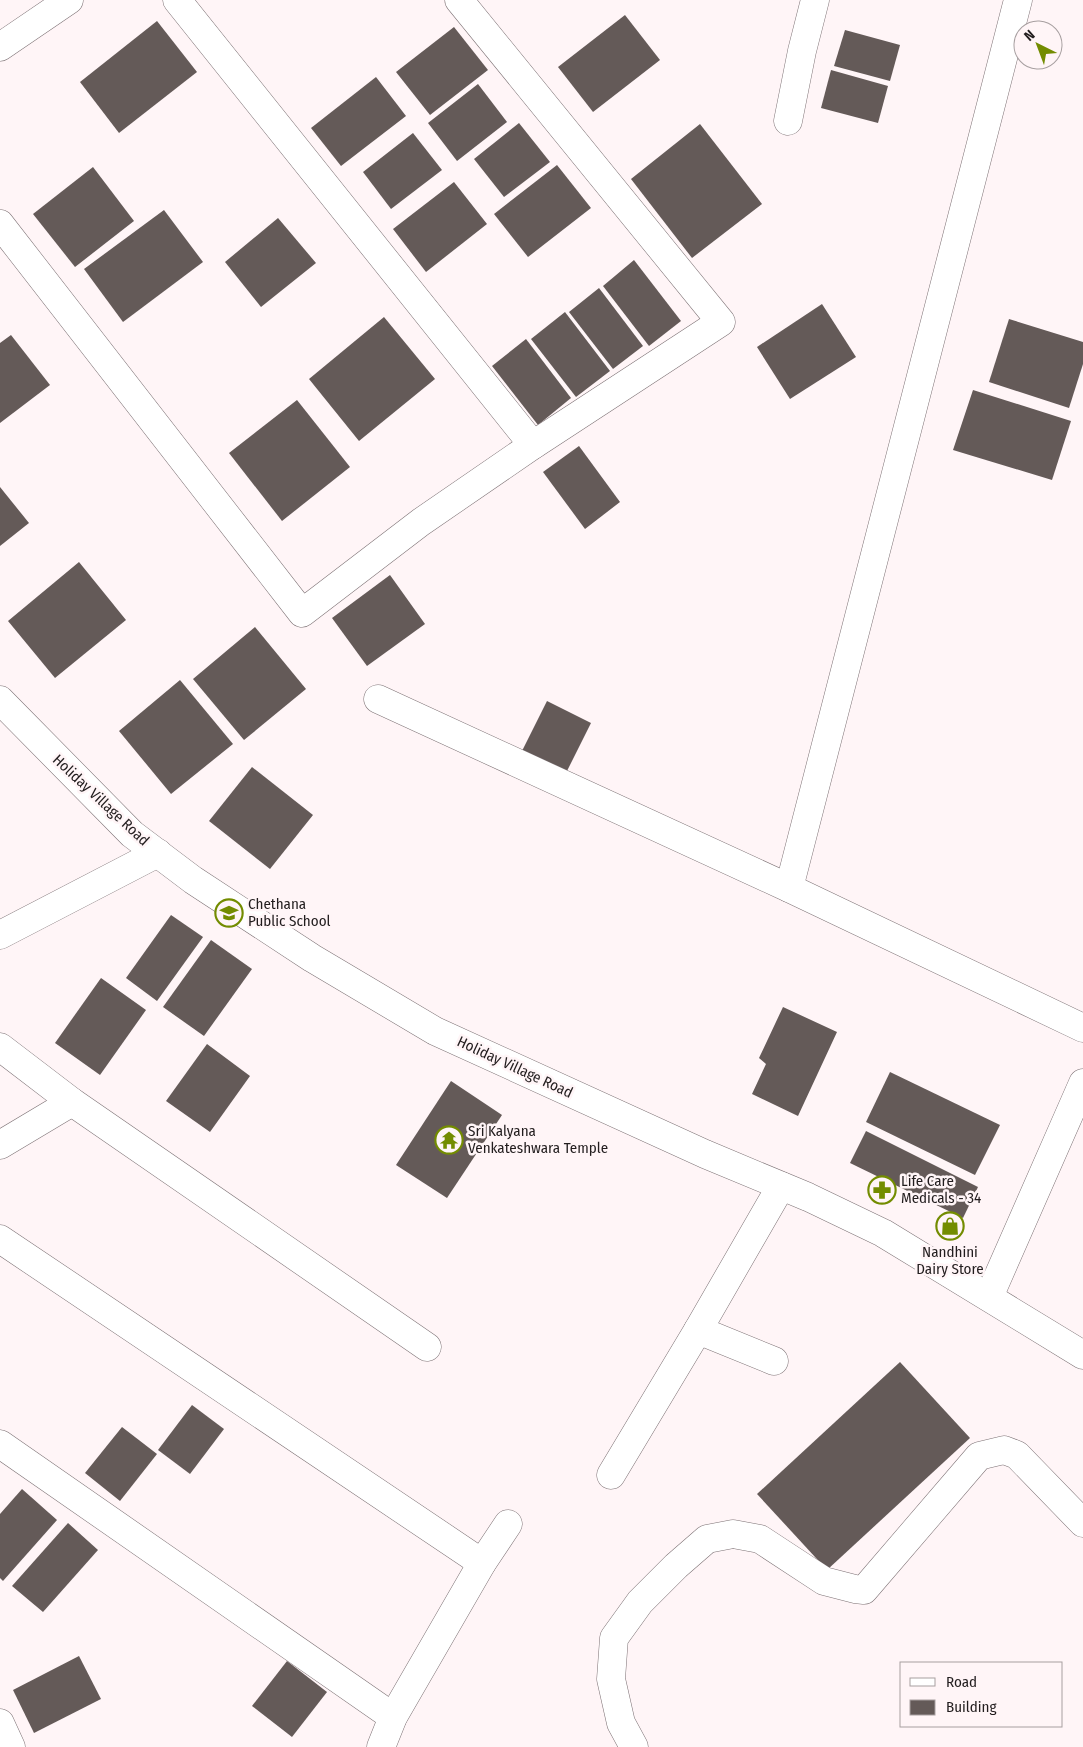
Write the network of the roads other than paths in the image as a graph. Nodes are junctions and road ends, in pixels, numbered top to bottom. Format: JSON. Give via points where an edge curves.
{"nodes":[{"id":1,"x":69,"y":0,"type":"edge"},
{"id":2,"x":177,"y":0,"type":"edge"},
{"id":3,"x":459,"y":0,"type":"edge"},
{"id":4,"x":815,"y":0,"type":"edge"},
{"id":5,"x":1018,"y":0,"type":"edge"},
{"id":6,"x":0,"y":47,"type":"edge"},
{"id":7,"x":788,"y":121,"type":"dead end"},
{"id":8,"x":0,"y":224,"type":"edge"},
{"id":9,"x":533,"y":445,"type":"junction"},
{"id":10,"x":378,"y":699,"type":"dead end"},
{"id":11,"x":0,"y":700,"type":"edge"},
{"id":12,"x":158,"y":853,"type":"junction"},
{"id":13,"x":789,"y":888,"type":"junction"},
{"id":14,"x":0,"y":935,"type":"edge"},
{"id":15,"x":1083,"y":1028,"type":"edge"},
{"id":16,"x":0,"y":1047,"type":"edge"},
{"id":17,"x":1083,"y":1083,"type":"edge"},
{"id":18,"x":72,"y":1102,"type":"junction"},
{"id":19,"x":0,"y":1145,"type":"edge"},
{"id":20,"x":782,"y":1186,"type":"junction"},
{"id":21,"x":0,"y":1239,"type":"edge"},
{"id":22,"x":989,"y":1297,"type":"junction"},
{"id":23,"x":698,"y":1330,"type":"junction"},
{"id":24,"x":427,"y":1348,"type":"dead end"},
{"id":25,"x":1083,"y":1355,"type":"edge"},
{"id":26,"x":774,"y":1361,"type":"dead end"},
{"id":27,"x":0,"y":1444,"type":"edge"},
{"id":28,"x":611,"y":1475,"type":"dead end"},
{"id":29,"x":1083,"y":1522,"type":"edge"},
{"id":30,"x":508,"y":1524,"type":"dead end"},
{"id":31,"x":482,"y":1563,"type":"junction"},
{"id":32,"x":393,"y":1717,"type":"junction"},
{"id":33,"x":0,"y":1723,"type":"edge"},
{"id":34,"x":11,"y":1747,"type":"edge"},
{"id":35,"x":381,"y":1747,"type":"edge"},
{"id":36,"x":634,"y":1747,"type":"edge"}],
"edges":[{"from":1,"to":6,"type":"street"},
{"from":2,"to":9,"type":"street"},
{"from":3,"to":9,"type":"street","via":[[721,322]]},
{"from":4,"to":7,"type":"street"},
{"from":5,"to":13,"type":"street"},
{"from":8,"to":9,"type":"street","via":[[302,613],[421,522]]},
{"from":10,"to":13,"type":"street"},
{"from":11,"to":12,"type":"street","name":"Holiday Village Road","via":[[132,834]]},
{"from":12,"to":14,"type":"street"},
{"from":12,"to":20,"type":"street","name":"Holiday Village Road","via":[[193,880],[312,958],[436,1031]]},
{"from":13,"to":15,"type":"street"},
{"from":16,"to":18,"type":"street"},
{"from":17,"to":22,"type":"street"},
{"from":18,"to":19,"type":"street"},
{"from":18,"to":24,"type":"street"},
{"from":20,"to":22,"type":"street","name":"Holiday Village Road","via":[[883,1232]]},
{"from":20,"to":23,"type":"street"},
{"from":21,"to":31,"type":"street"},
{"from":22,"to":25,"type":"street","name":"Holiday Village Road"},
{"from":23,"to":26,"type":"street"},
{"from":23,"to":28,"type":"street"},
{"from":27,"to":32,"type":"street"},
{"from":29,"to":36,"type":"street","via":[[1017,1456],[1004,1450],[979,1456],[864,1590],[824,1581],[760,1539],[733,1534],[707,1539],[640,1602],[614,1638],[611,1679],[621,1723]]},
{"from":30,"to":31,"type":"street"},
{"from":31,"to":32,"type":"street"},
{"from":32,"to":35,"type":"street"},
{"from":33,"to":34,"type":"street"}]}
